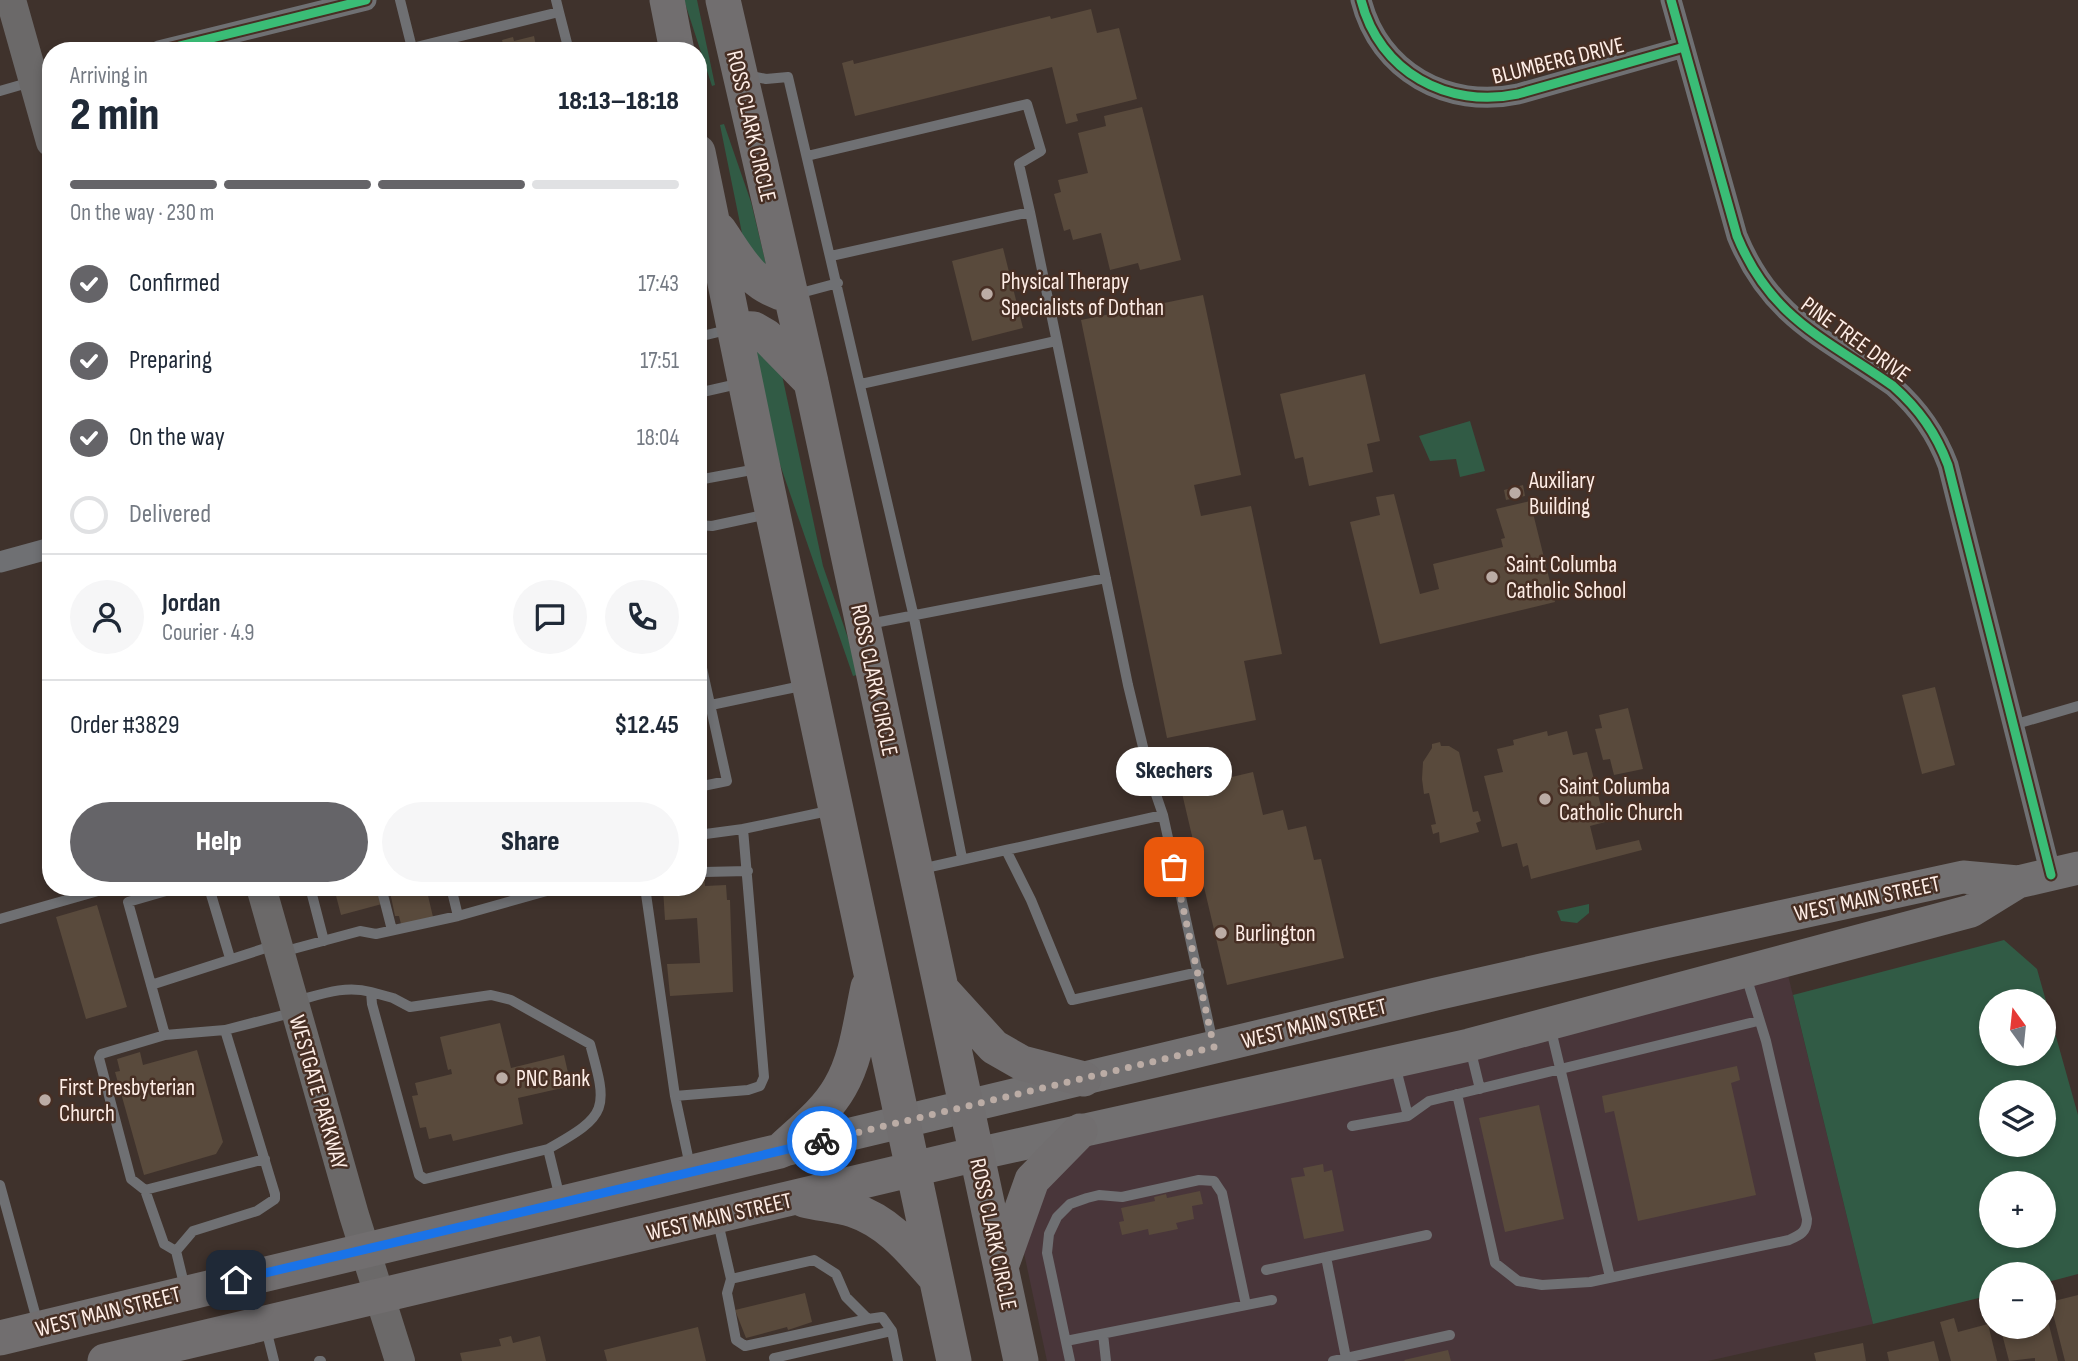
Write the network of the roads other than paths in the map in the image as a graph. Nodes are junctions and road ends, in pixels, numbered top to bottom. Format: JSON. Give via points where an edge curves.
{"nodes":[{"id":1,"x":11,"y":0,"type":"edge"},
{"id":2,"x":400,"y":0,"type":"edge"},
{"id":3,"x":556,"y":0,"type":"edge"},
{"id":4,"x":667,"y":0,"type":"edge"},
{"id":5,"x":723,"y":0,"type":"edge"},
{"id":6,"x":1361,"y":0,"type":"edge"},
{"id":7,"x":1671,"y":0,"type":"edge"},
{"id":8,"x":352,"y":2,"type":"edge"},
{"id":9,"x":559,"y":12,"type":"junction"},
{"id":10,"x":194,"y":42,"type":"edge"},
{"id":11,"x":410,"y":42,"type":"edge"},
{"id":12,"x":449,"y":42,"type":"edge"},
{"id":13,"x":567,"y":42,"type":"edge"},
{"id":14,"x":675,"y":42,"type":"edge"},
{"id":15,"x":1684,"y":47,"type":"junction"},
{"id":16,"x":739,"y":74,"type":"junction"},
{"id":17,"x":42,"y":79,"type":"edge"},
{"id":18,"x":0,"y":90,"type":"edge"},
{"id":19,"x":807,"y":156,"type":"junction"},
{"id":20,"x":707,"y":194,"type":"edge"},
{"id":21,"x":1030,"y":212,"type":"junction"},
{"id":22,"x":712,"y":218,"type":"junction"},
{"id":23,"x":831,"y":256,"type":"junction"},
{"id":24,"x":838,"y":283,"type":"junction"},
{"id":25,"x":791,"y":296,"type":"junction"},
{"id":26,"x":734,"y":328,"type":"junction"},
{"id":27,"x":707,"y":335,"type":"edge"},
{"id":28,"x":1056,"y":341,"type":"junction"},
{"id":29,"x":745,"y":382,"type":"junction"},
{"id":30,"x":811,"y":382,"type":"junction"},
{"id":31,"x":861,"y":384,"type":"junction"},
{"id":32,"x":707,"y":391,"type":"edge"},
{"id":33,"x":763,"y":468,"type":"junction"},
{"id":34,"x":707,"y":478,"type":"edge"},
{"id":35,"x":772,"y":513,"type":"junction"},
{"id":36,"x":707,"y":526,"type":"edge"},
{"id":37,"x":42,"y":550,"type":"edge"},
{"id":38,"x":0,"y":562,"type":"edge"},
{"id":39,"x":1106,"y":578,"type":"junction"},
{"id":40,"x":913,"y":613,"type":"junction"},
{"id":41,"x":863,"y":625,"type":"junction"},
{"id":42,"x":809,"y":684,"type":"junction"},
{"id":43,"x":707,"y":689,"type":"edge"},
{"id":44,"x":711,"y":705,"type":"junction"},
{"id":45,"x":2078,"y":706,"type":"edge"},
{"id":46,"x":2013,"y":725,"type":"junction"},
{"id":47,"x":707,"y":786,"type":"edge"},
{"id":48,"x":835,"y":809,"type":"junction"},
{"id":49,"x":1163,"y":815,"type":"junction"},
{"id":50,"x":743,"y":829,"type":"junction"},
{"id":51,"x":707,"y":834,"type":"edge"},
{"id":52,"x":1006,"y":850,"type":"junction"},
{"id":53,"x":962,"y":858,"type":"junction"},
{"id":54,"x":748,"y":870,"type":"junction"},
{"id":55,"x":915,"y":870,"type":"junction"},
{"id":56,"x":2064,"y":871,"type":"edge"},
{"id":57,"x":707,"y":872,"type":"edge"},
{"id":58,"x":2018,"y":882,"type":"junction"},
{"id":59,"x":80,"y":896,"type":"edge"},
{"id":60,"x":149,"y":896,"type":"edge"},
{"id":61,"x":211,"y":896,"type":"edge"},
{"id":62,"x":267,"y":896,"type":"edge"},
{"id":63,"x":312,"y":896,"type":"edge"},
{"id":64,"x":383,"y":896,"type":"edge"},
{"id":65,"x":452,"y":896,"type":"edge"},
{"id":66,"x":529,"y":896,"type":"edge"},
{"id":67,"x":646,"y":896,"type":"edge"},
{"id":68,"x":458,"y":916,"type":"junction"},
{"id":69,"x":0,"y":919,"type":"edge"},
{"id":70,"x":392,"y":930,"type":"junction"},
{"id":71,"x":324,"y":941,"type":"junction"},
{"id":72,"x":278,"y":948,"type":"junction"},
{"id":73,"x":230,"y":958,"type":"junction"},
{"id":74,"x":1199,"y":972,"type":"junction"},
{"id":75,"x":1745,"y":972,"type":"junction"},
{"id":76,"x":870,"y":976,"type":"junction"},
{"id":77,"x":151,"y":985,"type":"junction"},
{"id":78,"x":941,"y":989,"type":"junction"},
{"id":79,"x":371,"y":992,"type":"junction"},
{"id":80,"x":295,"y":1007,"type":"junction"},
{"id":81,"x":1758,"y":1021,"type":"junction"},
{"id":82,"x":1550,"y":1024,"type":"junction"},
{"id":83,"x":225,"y":1031,"type":"junction"},
{"id":84,"x":165,"y":1035,"type":"junction"},
{"id":85,"x":1469,"y":1045,"type":"junction"},
{"id":86,"x":1214,"y":1047,"type":"junction"},
{"id":87,"x":1395,"y":1063,"type":"junction"},
{"id":88,"x":1560,"y":1069,"type":"junction"},
{"id":89,"x":1084,"y":1079,"type":"junction"},
{"id":90,"x":1480,"y":1088,"type":"junction"},
{"id":91,"x":1457,"y":1094,"type":"junction"},
{"id":92,"x":675,"y":1096,"type":"junction"},
{"id":93,"x":967,"y":1107,"type":"junction"},
{"id":94,"x":1408,"y":1116,"type":"junction"},
{"id":95,"x":903,"y":1122,"type":"junction"},
{"id":96,"x":1352,"y":1126,"type":"dead end"},
{"id":97,"x":1080,"y":1131,"type":"junction"},
{"id":98,"x":548,"y":1149,"type":"junction"},
{"id":99,"x":780,"y":1151,"type":"junction"},
{"id":100,"x":977,"y":1154,"type":"junction"},
{"id":101,"x":265,"y":1158,"type":"junction"},
{"id":102,"x":913,"y":1170,"type":"junction"},
{"id":103,"x":691,"y":1172,"type":"junction"},
{"id":104,"x":0,"y":1189,"type":"edge"},
{"id":105,"x":145,"y":1190,"type":"junction"},
{"id":106,"x":793,"y":1198,"type":"junction"},
{"id":107,"x":561,"y":1203,"type":"junction"},
{"id":108,"x":717,"y":1216,"type":"junction"},
{"id":109,"x":1427,"y":1235,"type":"dead end"},
{"id":110,"x":365,"y":1249,"type":"junction"},
{"id":111,"x":176,"y":1251,"type":"junction"},
{"id":112,"x":1326,"y":1257,"type":"junction"},
{"id":113,"x":1001,"y":1267,"type":"junction"},
{"id":114,"x":1266,"y":1270,"type":"dead end"},
{"id":115,"x":1610,"y":1278,"type":"junction"},
{"id":116,"x":731,"y":1279,"type":"junction"},
{"id":117,"x":936,"y":1279,"type":"junction"},
{"id":118,"x":186,"y":1292,"type":"junction"},
{"id":119,"x":380,"y":1295,"type":"junction"},
{"id":120,"x":1272,"y":1300,"type":"dead end"},
{"id":121,"x":1246,"y":1305,"type":"junction"},
{"id":122,"x":868,"y":1319,"type":"junction"},
{"id":123,"x":264,"y":1323,"type":"junction"},
{"id":124,"x":39,"y":1328,"type":"junction"},
{"id":125,"x":892,"y":1331,"type":"junction"},
{"id":126,"x":1103,"y":1334,"type":"junction"},
{"id":127,"x":1450,"y":1335,"type":"dead end"},
{"id":128,"x":0,"y":1338,"type":"edge"},
{"id":129,"x":1066,"y":1341,"type":"junction"},
{"id":130,"x":1346,"y":1358,"type":"junction"},
{"id":131,"x":106,"y":1361,"type":"edge"},
{"id":132,"x":274,"y":1361,"type":"edge"},
{"id":133,"x":400,"y":1361,"type":"edge"},
{"id":134,"x":775,"y":1361,"type":"edge"},
{"id":135,"x":898,"y":1361,"type":"edge"},
{"id":136,"x":954,"y":1361,"type":"edge"},
{"id":137,"x":1021,"y":1361,"type":"edge"},
{"id":138,"x":1070,"y":1361,"type":"edge"},
{"id":139,"x":1106,"y":1361,"type":"edge"},
{"id":140,"x":1333,"y":1361,"type":"edge"}],
"edges":[{"from":1,"to":17,"type":"main road"},
{"from":2,"to":11,"type":"lane"},
{"from":3,"to":9,"type":"lane"},
{"from":4,"to":14,"type":"highway"},
{"from":5,"to":16,"type":"highway","name":"ROSS CLARK CIRCLE"},
{"from":6,"to":15,"type":"street","name":"BLUMBERG DRIVE","via":[[1376,37],[1396,63],[1423,82],[1469,97],[1518,94]]},
{"from":7,"to":15,"type":"street","name":"PINE TREE DRIVE"},
{"from":8,"to":10,"type":"street"},
{"from":9,"to":12,"type":"lane"},
{"from":9,"to":13,"type":"lane"},
{"from":15,"to":46,"type":"street","name":"PINE TREE DRIVE","via":[[1737,236],[1760,281],[1787,314],[1908,399],[1941,447]]},
{"from":16,"to":19,"type":"lane","via":[[788,77]]},
{"from":16,"to":25,"type":"highway","name":"ROSS CLARK CIRCLE"},
{"from":17,"to":18,"type":"lane"},
{"from":19,"to":21,"type":"lane","via":[[1027,104],[1041,150],[1019,164]]},
{"from":19,"to":23,"type":"lane"},
{"from":20,"to":22,"type":"highway"},
{"from":21,"to":23,"type":"lane"},
{"from":21,"to":28,"type":"lane"},
{"from":22,"to":25,"type":"highway","via":[[755,280],[771,291]]},
{"from":22,"to":26,"type":"highway"},
{"from":23,"to":24,"type":"lane"},
{"from":24,"to":25,"type":"lane"},
{"from":24,"to":31,"type":"lane"},
{"from":25,"to":30,"type":"highway","name":"ROSS CLARK CIRCLE"},
{"from":26,"to":27,"type":"lane"},
{"from":26,"to":29,"type":"highway"},
{"from":26,"to":30,"type":"highway","via":[[754,329],[766,336]]},
{"from":28,"to":31,"type":"lane"},
{"from":28,"to":39,"type":"lane"},
{"from":29,"to":32,"type":"lane"},
{"from":29,"to":33,"type":"highway"},
{"from":30,"to":41,"type":"highway","name":"ROSS CLARK CIRCLE"},
{"from":31,"to":40,"type":"lane"},
{"from":33,"to":34,"type":"lane"},
{"from":33,"to":35,"type":"highway"},
{"from":35,"to":36,"type":"lane"},
{"from":35,"to":42,"type":"highway"},
{"from":37,"to":38,"type":"street"},
{"from":39,"to":40,"type":"lane"},
{"from":39,"to":49,"type":"lane","via":[[1128,685]]},
{"from":40,"to":41,"type":"lane"},
{"from":40,"to":53,"type":"lane"},
{"from":41,"to":55,"type":"highway","name":"ROSS CLARK CIRCLE"},
{"from":42,"to":44,"type":"lane"},
{"from":42,"to":48,"type":"highway"},
{"from":43,"to":44,"type":"lane"},
{"from":44,"to":47,"type":"lane","via":[[727,781]]},
{"from":45,"to":46,"type":"lane"},
{"from":46,"to":56,"type":"street","name":"PINE TREE DRIVE"},
{"from":48,"to":50,"type":"lane"},
{"from":48,"to":76,"type":"highway"},
{"from":49,"to":52,"type":"lane"},
{"from":49,"to":74,"type":"lane"},
{"from":50,"to":51,"type":"lane"},
{"from":50,"to":54,"type":"lane"},
{"from":52,"to":53,"type":"lane"},
{"from":52,"to":74,"type":"lane","via":[[1072,1000]]},
{"from":53,"to":55,"type":"lane"},
{"from":54,"to":57,"type":"lane"},
{"from":54,"to":92,"type":"lane","via":[[764,1077],[760,1086],[748,1090]]},
{"from":55,"to":78,"type":"highway","name":"ROSS CLARK CIRCLE"},
{"from":56,"to":58,"type":"main road","name":"WEST MAIN STREET"},
{"from":58,"to":75,"type":"main road","name":"WEST MAIN STREET","via":[[1971,911]]},
{"from":58,"to":86,"type":"main road","name":"WEST MAIN STREET","via":[[1963,877],[1436,993]]},
{"from":59,"to":69,"type":"lane"},
{"from":60,"to":77,"type":"lane","via":[[128,902]]},
{"from":61,"to":73,"type":"lane"},
{"from":62,"to":72,"type":"main road","name":"WESTGATE PARKWAY"},
{"from":63,"to":71,"type":"lane"},
{"from":64,"to":70,"type":"lane"},
{"from":65,"to":68,"type":"lane"},
{"from":66,"to":68,"type":"lane"},
{"from":67,"to":92,"type":"lane"},
{"from":68,"to":70,"type":"lane"},
{"from":70,"to":71,"type":"lane","via":[[360,931]]},
{"from":71,"to":72,"type":"lane"},
{"from":72,"to":73,"type":"lane"},
{"from":72,"to":80,"type":"main road","name":"WESTGATE PARKWAY"},
{"from":73,"to":77,"type":"lane"},
{"from":74,"to":86,"type":"lane"},
{"from":75,"to":81,"type":"lane"},
{"from":75,"to":82,"type":"main road","name":"WEST MAIN STREET"},
{"from":76,"to":95,"type":"highway"},
{"from":76,"to":99,"type":"highway","via":[[850,1064],[840,1087]]},
{"from":77,"to":84,"type":"lane"},
{"from":78,"to":89,"type":"highway","via":[[994,1047],[1022,1063]]},
{"from":78,"to":93,"type":"highway","name":"ROSS CLARK CIRCLE"},
{"from":79,"to":80,"type":"lane","via":[[342,989]]},
{"from":79,"to":98,"type":"lane","via":[[419,1175],[425,1179]]},
{"from":79,"to":98,"type":"lane","via":[[410,1007],[491,995],[511,1000],[590,1044],[603,1102],[576,1133]]},
{"from":80,"to":83,"type":"lane"},
{"from":80,"to":110,"type":"main road","name":"WESTGATE PARKWAY"},
{"from":81,"to":88,"type":"lane"},
{"from":81,"to":115,"type":"lane","via":[[1807,1227],[1790,1240]]},
{"from":82,"to":85,"type":"main road","name":"WEST MAIN STREET"},
{"from":82,"to":88,"type":"lane"},
{"from":83,"to":84,"type":"lane"},
{"from":83,"to":101,"type":"lane"},
{"from":84,"to":105,"type":"lane","via":[[100,1058],[131,1179]]},
{"from":85,"to":87,"type":"main road","name":"WEST MAIN STREET"},
{"from":85,"to":90,"type":"lane"},
{"from":86,"to":89,"type":"main road","name":"WEST MAIN STREET"},
{"from":87,"to":94,"type":"lane"},
{"from":87,"to":97,"type":"main road","name":"WEST MAIN STREET"},
{"from":88,"to":90,"type":"lane"},
{"from":88,"to":115,"type":"lane"},
{"from":89,"to":93,"type":"main road","name":"WEST MAIN STREET"},
{"from":90,"to":91,"type":"lane"},
{"from":91,"to":94,"type":"lane","via":[[1429,1101]]},
{"from":91,"to":115,"type":"lane","via":[[1495,1262],[1518,1281],[1542,1285]]},
{"from":92,"to":103,"type":"lane"},
{"from":93,"to":95,"type":"main road","name":"WEST MAIN STREET"},
{"from":93,"to":100,"type":"highway","name":"ROSS CLARK CIRCLE"},
{"from":94,"to":96,"type":"lane"},
{"from":95,"to":99,"type":"main road","name":"WEST MAIN STREET"},
{"from":95,"to":102,"type":"highway"},
{"from":97,"to":100,"type":"main road","name":"WEST MAIN STREET"},
{"from":97,"to":113,"type":"highway","via":[[1032,1180]]},
{"from":98,"to":107,"type":"lane"},
{"from":99,"to":103,"type":"highway","name":"WEST MAIN STREET"},
{"from":100,"to":102,"type":"highway","name":"WEST MAIN STREET"},
{"from":100,"to":113,"type":"highway","name":"ROSS CLARK CIRCLE"},
{"from":101,"to":105,"type":"lane"},
{"from":101,"to":111,"type":"lane","via":[[275,1194],[271,1204],[193,1231]]},
{"from":102,"to":106,"type":"highway","name":"WEST MAIN STREET"},
{"from":102,"to":117,"type":"highway"},
{"from":103,"to":107,"type":"highway","name":"WEST MAIN STREET"},
{"from":104,"to":124,"type":"lane"},
{"from":105,"to":111,"type":"lane","via":[[164,1244]]},
{"from":106,"to":108,"type":"highway","name":"WEST MAIN STREET"},
{"from":106,"to":117,"type":"highway","via":[[854,1210],[886,1226]]},
{"from":107,"to":110,"type":"highway","name":"WEST MAIN STREET"},
{"from":108,"to":116,"type":"lane"},
{"from":108,"to":119,"type":"highway","name":"WEST MAIN STREET"},
{"from":109,"to":112,"type":"lane"},
{"from":110,"to":118,"type":"highway","name":"WEST MAIN STREET"},
{"from":110,"to":119,"type":"main road","name":"WESTGATE PARKWAY"},
{"from":111,"to":118,"type":"lane"},
{"from":112,"to":114,"type":"lane"},
{"from":112,"to":130,"type":"lane"},
{"from":113,"to":137,"type":"highway","name":"ROSS CLARK CIRCLE"},
{"from":116,"to":122,"type":"lane","via":[[814,1260],[836,1274],[846,1297]]},
{"from":116,"to":122,"type":"lane","via":[[727,1293],[736,1340],[745,1346]]},
{"from":117,"to":136,"type":"highway"},
{"from":118,"to":124,"type":"highway","name":"WEST MAIN STREET"},
{"from":119,"to":123,"type":"highway","name":"WEST MAIN STREET"},
{"from":119,"to":133,"type":"main road","name":"WESTGATE PARKWAY"},
{"from":120,"to":121,"type":"lane"},
{"from":121,"to":126,"type":"lane"},
{"from":121,"to":129,"type":"lane","via":[[1222,1193],[1214,1181],[1199,1180],[1122,1197],[1099,1195],[1063,1210],[1049,1234],[1047,1253]]},
{"from":122,"to":125,"type":"lane","via":[[882,1317]]},
{"from":123,"to":131,"type":"highway","name":"WEST MAIN STREET"},
{"from":123,"to":132,"type":"lane"},
{"from":124,"to":128,"type":"highway","name":"WEST MAIN STREET"},
{"from":125,"to":134,"type":"lane"},
{"from":125,"to":135,"type":"lane"},
{"from":126,"to":129,"type":"lane"},
{"from":126,"to":139,"type":"lane"},
{"from":127,"to":130,"type":"lane"},
{"from":129,"to":138,"type":"lane"},
{"from":130,"to":140,"type":"lane"}]}
